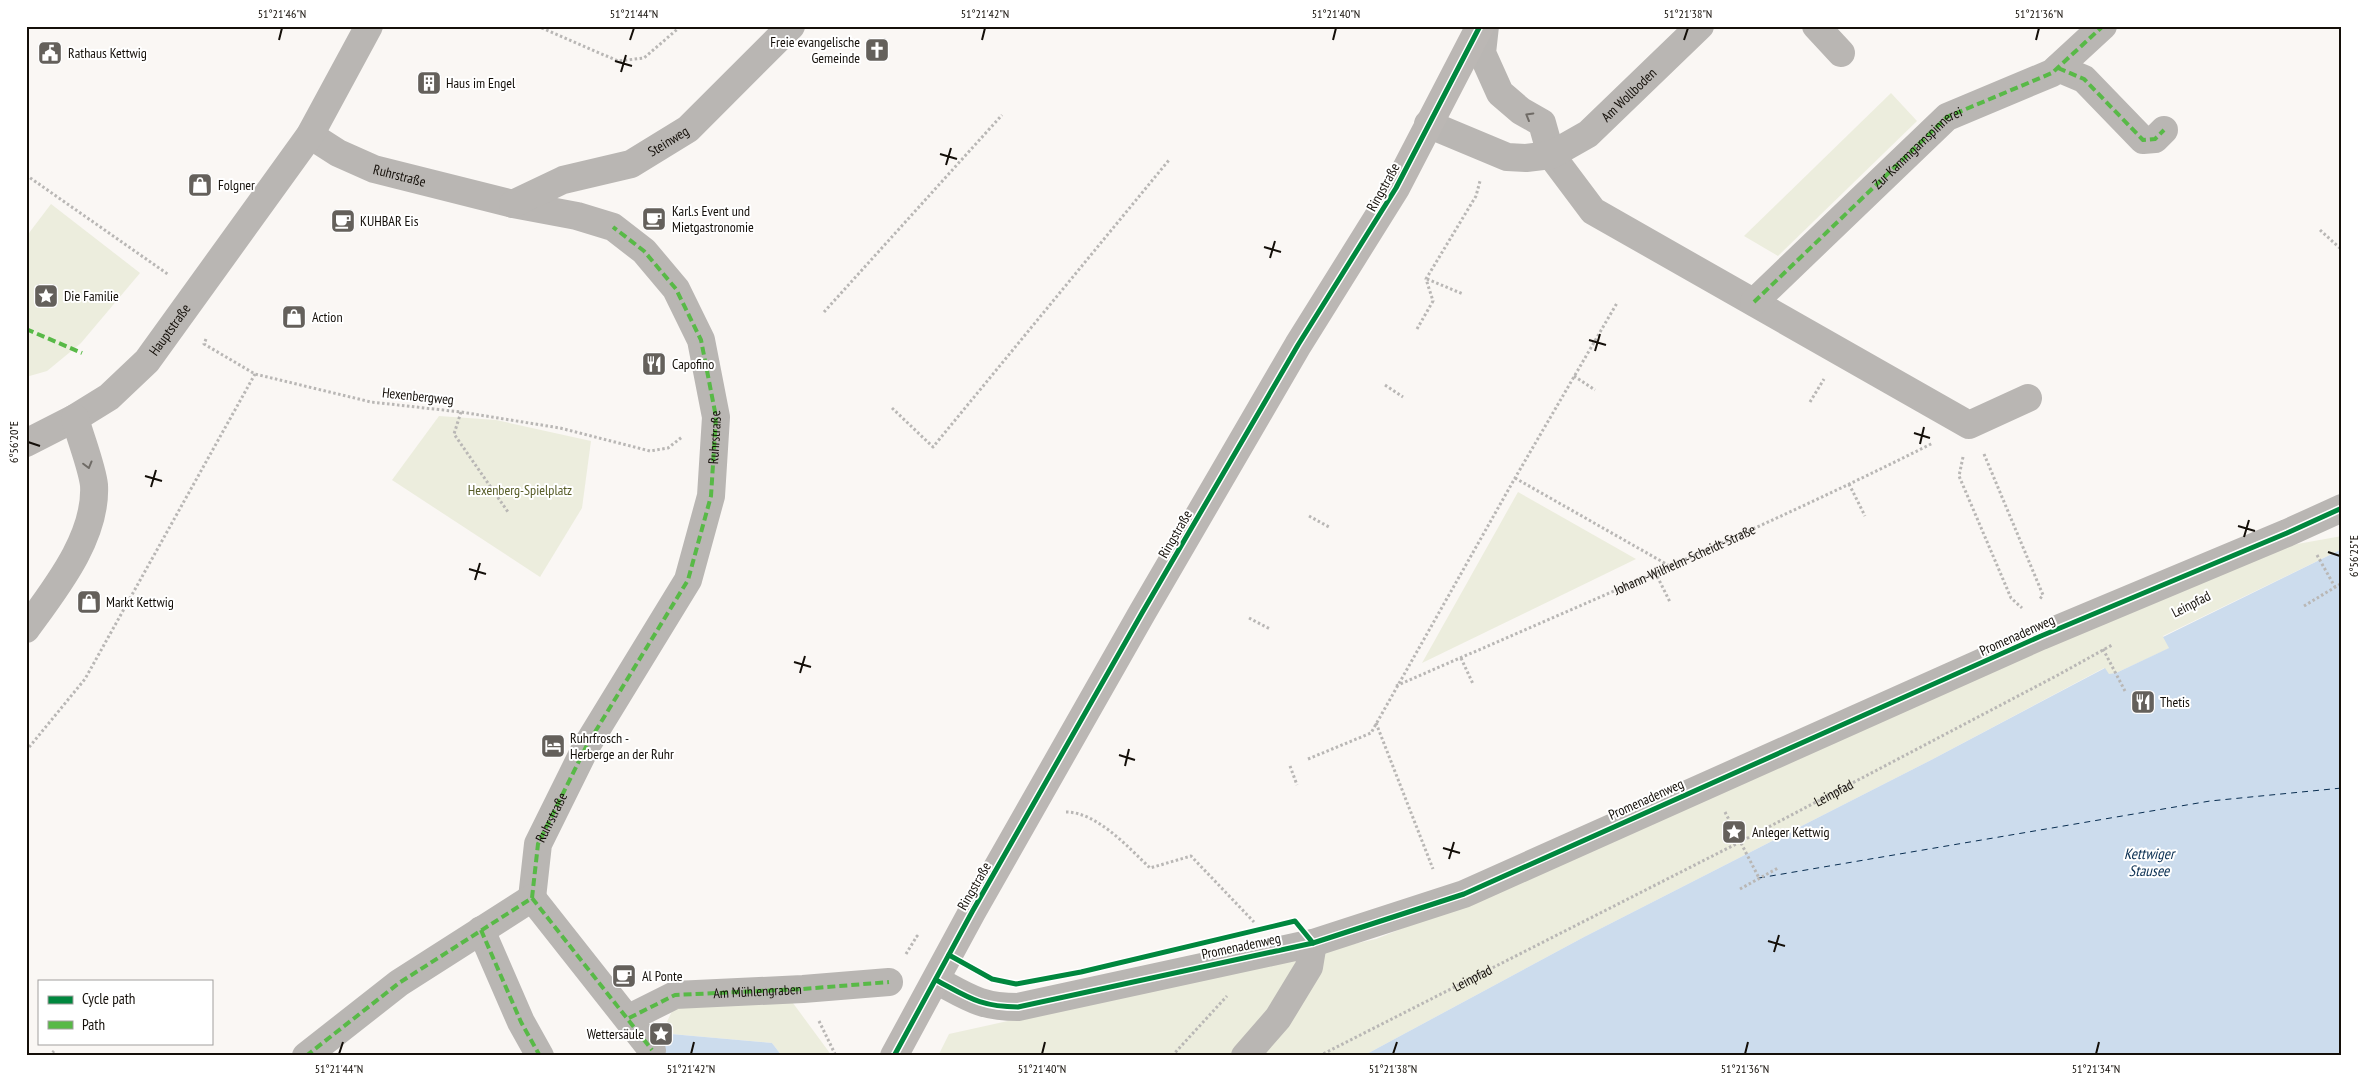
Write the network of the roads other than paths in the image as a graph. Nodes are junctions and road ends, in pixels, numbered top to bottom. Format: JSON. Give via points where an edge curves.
{"nodes":[{"id":1,"x":369,"y":26,"type":"edge"},
{"id":2,"x":791,"y":26,"type":"edge"},
{"id":3,"x":1480,"y":26,"type":"edge"},
{"id":4,"x":1485,"y":26,"type":"edge"},
{"id":5,"x":1700,"y":26,"type":"edge"},
{"id":6,"x":1816,"y":26,"type":"edge"},
{"id":7,"x":2103,"y":26,"type":"edge"},
{"id":8,"x":1842,"y":53,"type":"dead end"},
{"id":9,"x":2058,"y":68,"type":"junction"},
{"id":10,"x":1428,"y":124,"type":"junction"},
{"id":11,"x":2164,"y":130,"type":"dead end"},
{"id":12,"x":310,"y":135,"type":"junction"},
{"id":13,"x":1551,"y":156,"type":"junction"},
{"id":14,"x":513,"y":204,"type":"junction"},
{"id":15,"x":1754,"y":302,"type":"junction"},
{"id":16,"x":2028,"y":398,"type":"dead end"},
{"id":17,"x":75,"y":418,"type":"junction"},
{"id":18,"x":38,"y":431,"type":"edge"},
{"id":19,"x":26,"y":443,"type":"edge"},
{"id":20,"x":2342,"y":508,"type":"edge"},
{"id":21,"x":26,"y":629,"type":"edge"},
{"id":22,"x":532,"y":898,"type":"junction"},
{"id":23,"x":481,"y":930,"type":"junction"},
{"id":24,"x":1312,"y":943,"type":"junction"},
{"id":25,"x":936,"y":980,"type":"junction"},
{"id":26,"x":889,"y":982,"type":"dead end"},
{"id":27,"x":629,"y":1018,"type":"junction"},
{"id":28,"x":652,"y":1050,"type":"dead end"},
{"id":29,"x":306,"y":1056,"type":"edge"},
{"id":30,"x":540,"y":1056,"type":"edge"},
{"id":31,"x":894,"y":1056,"type":"edge"},
{"id":32,"x":1245,"y":1056,"type":"edge"}],
"edges":[{"from":1,"to":12,"type":"street","name":"Hauptstraße"},
{"from":2,"to":14,"type":"street","name":"Steinweg","via":[[688,129],[631,164],[563,180]]},
{"from":3,"to":10,"type":"main road","name":"Ringstraße"},
{"from":13,"to":4,"type":"street","one_way":true,"via":[[1542,123],[1500,93],[1482,53]]},
{"from":5,"to":13,"type":"street","name":"Am Wollboden","via":[[1588,134]]},
{"from":6,"to":8,"type":"street"},
{"from":7,"to":9,"type":"street","name":"Zur Kammgarnspinnerei"},
{"from":9,"to":11,"type":"street","via":[[2084,79],[2144,140],[2155,138]]},
{"from":9,"to":15,"type":"street","name":"Zur Kammgarnspinnerei","via":[[2044,77],[1947,117]]},
{"from":10,"to":13,"type":"street","via":[[1507,157]]},
{"from":10,"to":25,"type":"main road","name":"Ringstraße","via":[[1396,188],[1298,345]]},
{"from":12,"to":14,"type":"street","name":"Ruhrstraße","via":[[374,170]]},
{"from":12,"to":17,"type":"street","name":"Hauptstraße","via":[[147,362],[109,397]]},
{"from":13,"to":15,"type":"street","via":[[1593,212]]},
{"from":14,"to":22,"type":"street","name":"Ruhrstraße","via":[[577,216],[613,228],[644,251],[676,289],[701,340],[716,417],[711,496],[688,580],[588,745],[538,844]]},
{"from":15,"to":16,"type":"street","via":[[1969,425]]},
{"from":17,"to":18,"type":"street","name":"Hauptstraße"},
{"from":17,"to":21,"type":"street","one_way":true,"via":[[94,485],[89,525],[63,578]]},
{"from":18,"to":19,"type":"street","name":"Hauptstraße"},
{"from":20,"to":24,"type":"street","name":"Promenadenweg","via":[[2014,648],[1464,894]]},
{"from":22,"to":23,"type":"street"},
{"from":22,"to":27,"type":"street"},
{"from":23,"to":29,"type":"street","via":[[399,983]]},
{"from":23,"to":30,"type":"street","via":[[521,1022]]},
{"from":24,"to":25,"type":"street","name":"Promenadenweg","via":[[1018,1007],[981,1004]]},
{"from":24,"to":32,"type":"street","via":[[1309,967],[1278,1018]]},
{"from":25,"to":31,"type":"main road","name":"Ringstraße"},
{"from":26,"to":27,"type":"street","name":"Am Mühlengraben","via":[[803,990],[675,995]]},
{"from":27,"to":28,"type":"street"}]}
